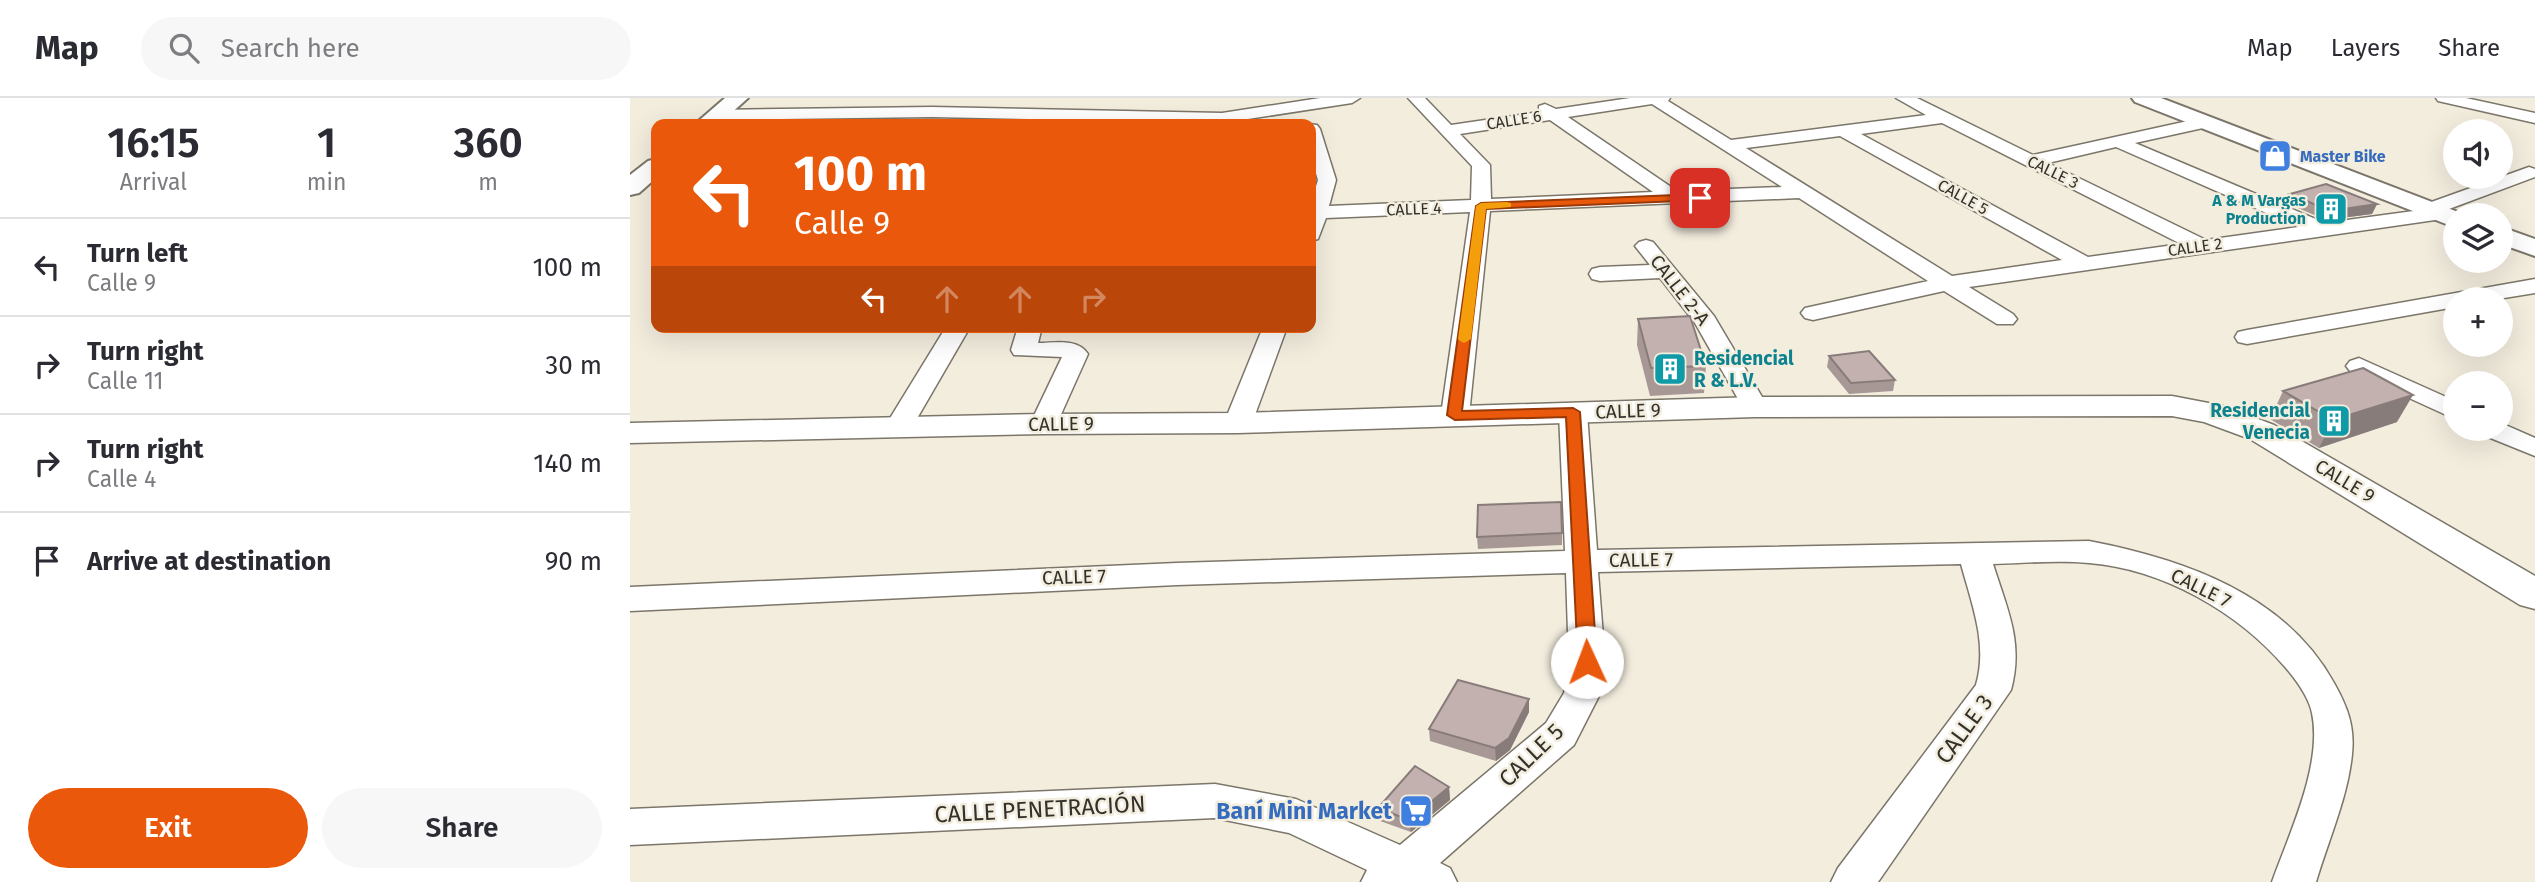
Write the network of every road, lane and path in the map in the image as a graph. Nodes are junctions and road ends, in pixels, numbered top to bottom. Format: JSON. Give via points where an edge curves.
{"nodes":[{"id":1,"x":738,"y":98,"type":"edge"},
{"id":2,"x":1352,"y":98,"type":"edge"},
{"id":3,"x":1416,"y":98,"type":"edge"},
{"id":4,"x":1531,"y":98,"type":"edge"},
{"id":5,"x":1656,"y":98,"type":"edge"},
{"id":6,"x":1904,"y":98,"type":"edge"},
{"id":7,"x":2143,"y":98,"type":"edge"},
{"id":8,"x":2444,"y":98,"type":"edge"},
{"id":9,"x":1300,"y":103,"type":"edge"},
{"id":10,"x":1551,"y":114,"type":"junction"},
{"id":11,"x":1945,"y":118,"type":"junction"},
{"id":12,"x":2535,"y":118,"type":"edge"},
{"id":13,"x":712,"y":119,"type":"edge"},
{"id":14,"x":739,"y":119,"type":"edge"},
{"id":15,"x":2206,"y":122,"type":"junction"},
{"id":16,"x":1450,"y":130,"type":"junction"},
{"id":17,"x":1843,"y":131,"type":"junction"},
{"id":18,"x":2118,"y":142,"type":"junction"},
{"id":19,"x":1731,"y":145,"type":"junction"},
{"id":20,"x":2031,"y":161,"type":"junction"},
{"id":21,"x":1318,"y":167,"type":"edge"},
{"id":22,"x":651,"y":170,"type":"edge"},
{"id":23,"x":2529,"y":173,"type":"dead end"},
{"id":24,"x":630,"y":188,"type":"edge"},
{"id":25,"x":1803,"y":192,"type":"junction"},
{"id":26,"x":1675,"y":199,"type":"junction"},
{"id":27,"x":1481,"y":206,"type":"junction"},
{"id":28,"x":1319,"y":212,"type":"junction"},
{"id":29,"x":2442,"y":213,"type":"edge"},
{"id":30,"x":1316,"y":221,"type":"edge"},
{"id":31,"x":2320,"y":229,"type":"junction"},
{"id":32,"x":2513,"y":240,"type":"edge"},
{"id":33,"x":1646,"y":246,"type":"dead end"},
{"id":34,"x":2202,"y":246,"type":"junction"},
{"id":35,"x":2535,"y":248,"type":"edge"},
{"id":36,"x":2083,"y":263,"type":"junction"},
{"id":37,"x":1667,"y":271,"type":"junction"},
{"id":38,"x":1600,"y":274,"type":"dead end"},
{"id":39,"x":1948,"y":283,"type":"junction"},
{"id":40,"x":2535,"y":286,"type":"edge"},
{"id":41,"x":2513,"y":290,"type":"edge"},
{"id":42,"x":2443,"y":302,"type":"edge"},
{"id":43,"x":1813,"y":313,"type":"dead end"},
{"id":44,"x":2005,"y":319,"type":"dead end"},
{"id":45,"x":954,"y":333,"type":"edge"},
{"id":46,"x":1028,"y":333,"type":"edge"},
{"id":47,"x":1273,"y":333,"type":"edge"},
{"id":48,"x":2247,"y":337,"type":"dead end"},
{"id":49,"x":2359,"y":366,"type":"edge"},
{"id":50,"x":2443,"y":405,"type":"edge"},
{"id":51,"x":1755,"y":407,"type":"junction"},
{"id":52,"x":1573,"y":412,"type":"junction"},
{"id":53,"x":1455,"y":415,"type":"junction"},
{"id":54,"x":1238,"y":423,"type":"junction"},
{"id":55,"x":1044,"y":424,"type":"junction"},
{"id":56,"x":898,"y":428,"type":"junction"},
{"id":57,"x":630,"y":433,"type":"edge"},
{"id":58,"x":2513,"y":438,"type":"edge"},
{"id":59,"x":2535,"y":448,"type":"edge"},
{"id":60,"x":1973,"y":553,"type":"junction"},
{"id":61,"x":1583,"y":561,"type":"junction"},
{"id":62,"x":2535,"y":595,"type":"edge"},
{"id":63,"x":630,"y":599,"type":"edge"},
{"id":64,"x":630,"y":827,"type":"edge"},
{"id":65,"x":1408,"y":877,"type":"edge"},
{"id":66,"x":1853,"y":882,"type":"edge"},
{"id":67,"x":2294,"y":882,"type":"edge"}],
"edges":[{"from":1,"to":13,"type":"main road"},
{"from":2,"to":9,"type":"street"},
{"from":3,"to":16,"type":"street"},
{"from":4,"to":10,"type":"street"},
{"from":5,"to":10,"type":"street","name":"CALLE 6"},
{"from":5,"to":19,"type":"street"},
{"from":6,"to":11,"type":"street","name":"CALLE 3"},
{"from":7,"to":15,"type":"main road"},
{"from":8,"to":12,"type":"street"},
{"from":9,"to":14,"type":"street","via":[[1243,116],[1204,118],[932,112]]},
{"from":10,"to":16,"type":"street","name":"CALLE 6"},
{"from":10,"to":26,"type":"street"},
{"from":11,"to":17,"type":"street"},
{"from":11,"to":20,"type":"street","name":"CALLE 3"},
{"from":15,"to":18,"type":"street"},
{"from":15,"to":29,"type":"main road"},
{"from":16,"to":27,"type":"street","via":[[1481,165]]},
{"from":17,"to":19,"type":"street"},
{"from":17,"to":36,"type":"street","name":"CALLE 5"},
{"from":18,"to":20,"type":"street"},
{"from":18,"to":31,"type":"street"},
{"from":19,"to":25,"type":"street"},
{"from":20,"to":34,"type":"street","name":"CALLE 3"},
{"from":21,"to":28,"type":"street","via":[[1328,180]]},
{"from":22,"to":24,"type":"main road"},
{"from":23,"to":29,"type":"street","name":"CALLE 2"},
{"from":25,"to":26,"type":"street","name":"CALLE 4"},
{"from":25,"to":39,"type":"street"},
{"from":26,"to":27,"type":"street","name":"CALLE 4"},
{"from":27,"to":28,"type":"street","name":"CALLE 4"},
{"from":27,"to":53,"type":"street"},
{"from":28,"to":30,"type":"street"},
{"from":29,"to":31,"type":"street","name":"CALLE 2"},
{"from":31,"to":34,"type":"street","name":"CALLE 2"},
{"from":32,"to":35,"type":"main road"},
{"from":33,"to":37,"type":"street","name":"CALLE 2-A"},
{"from":34,"to":36,"type":"street","name":"CALLE 2"},
{"from":36,"to":39,"type":"street","name":"CALLE 2"},
{"from":37,"to":38,"type":"street"},
{"from":37,"to":51,"type":"street","name":"CALLE 2-A","via":[[1706,321]]},
{"from":39,"to":43,"type":"street","name":"CALLE 2"},
{"from":39,"to":44,"type":"street"},
{"from":40,"to":41,"type":"street"},
{"from":42,"to":48,"type":"street"},
{"from":45,"to":56,"type":"street"},
{"from":46,"to":55,"type":"street","via":[[1023,350],[1072,350],[1076,354]]},
{"from":47,"to":54,"type":"street"},
{"from":49,"to":50,"type":"street"},
{"from":51,"to":52,"type":"street","name":"CALLE 9"},
{"from":51,"to":62,"type":"street","name":"CALLE 9","via":[[2135,405],[2212,413],[2272,437]]},
{"from":52,"to":53,"type":"street","name":"CALLE 9"},
{"from":52,"to":61,"type":"street","name":"CALLE 5"},
{"from":53,"to":54,"type":"street","name":"CALLE 9"},
{"from":54,"to":55,"type":"street","name":"CALLE 9"},
{"from":55,"to":56,"type":"street","name":"CALLE 9"},
{"from":56,"to":57,"type":"street","name":"CALLE 9"},
{"from":58,"to":59,"type":"street"},
{"from":60,"to":61,"type":"street","name":"CALLE 7"},
{"from":60,"to":66,"type":"street","name":"CALLE 3","via":[[1998,636],[2000,665],[1993,690]]},
{"from":60,"to":67,"type":"street","name":"CALLE 7","via":[[2090,552],[2145,563],[2193,580],[2247,611],[2281,639],[2310,672],[2331,712],[2333,753]]},
{"from":61,"to":63,"type":"street","name":"CALLE 7","via":[[955,581]]},
{"from":61,"to":65,"type":"street","name":"CALLE 5","via":[[1587,662],[1582,694],[1560,734]]},
{"from":64,"to":65,"type":"street","name":"CALLE PENETRACIÓN","via":[[1215,801],[1296,817]]}]}
